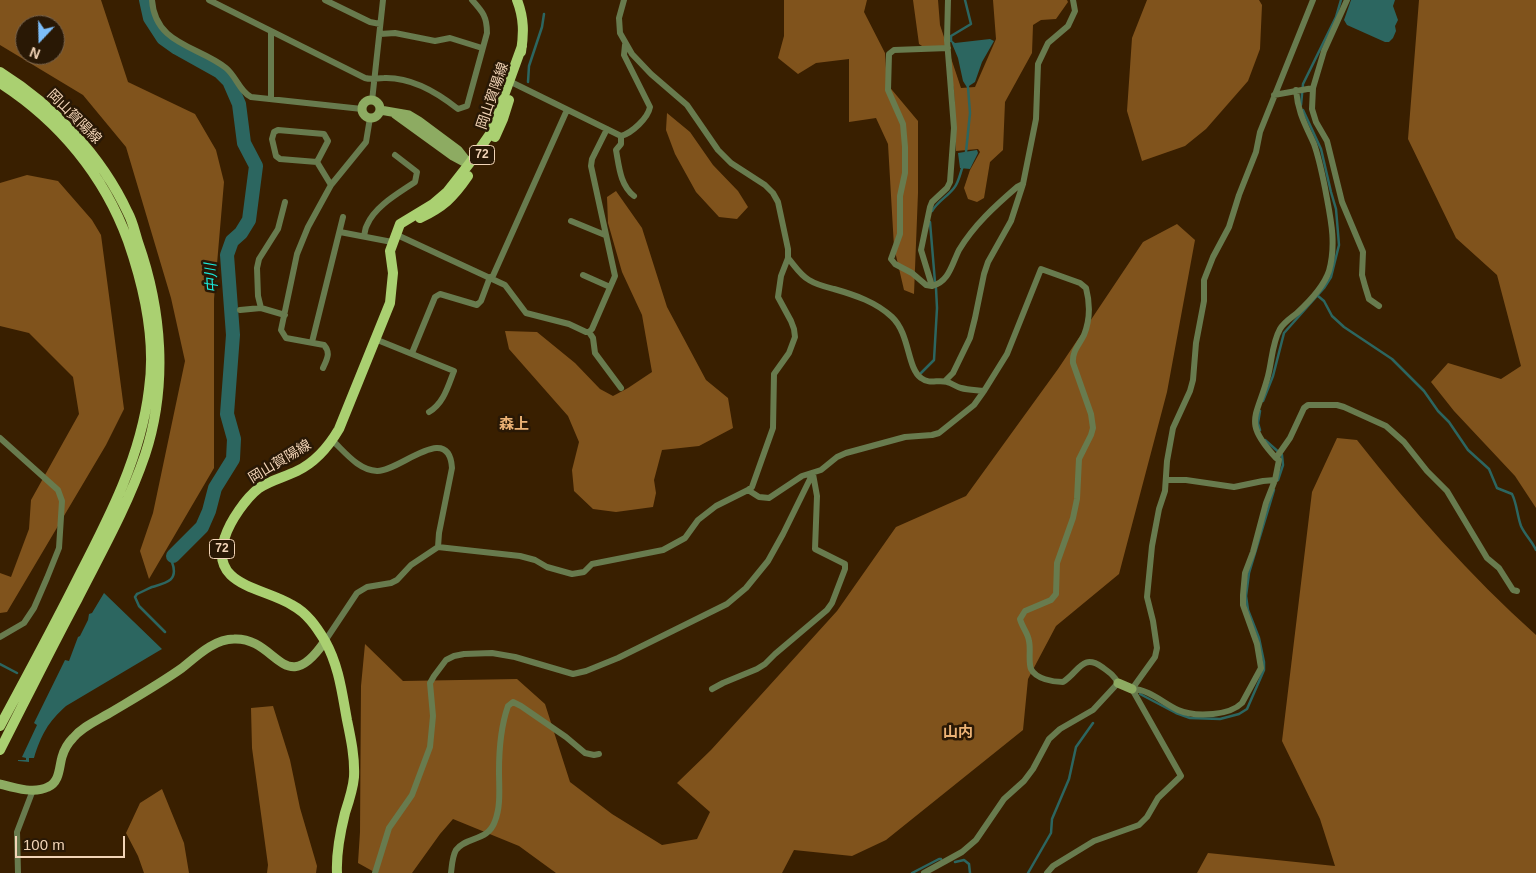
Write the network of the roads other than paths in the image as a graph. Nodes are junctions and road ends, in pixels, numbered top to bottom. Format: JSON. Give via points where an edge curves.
{"nodes":[{"id":1,"x":152,"y":0,"type":"edge"},
{"id":2,"x":209,"y":0,"type":"edge"},
{"id":3,"x":325,"y":0,"type":"edge"},
{"id":4,"x":383,"y":0,"type":"edge"},
{"id":5,"x":472,"y":0,"type":"edge"},
{"id":6,"x":517,"y":0,"type":"edge"},
{"id":7,"x":624,"y":0,"type":"edge"},
{"id":8,"x":948,"y":0,"type":"edge"},
{"id":9,"x":1073,"y":0,"type":"edge"},
{"id":10,"x":1313,"y":0,"type":"edge"},
{"id":11,"x":1347,"y":0,"type":"edge"},
{"id":12,"x":380,"y":24,"type":"junction"},
{"id":13,"x":271,"y":32,"type":"junction"},
{"id":14,"x":380,"y":34,"type":"junction"},
{"id":15,"x":625,"y":45,"type":"junction"},
{"id":16,"x":482,"y":48,"type":"junction"},
{"id":17,"x":948,"y":48,"type":"junction"},
{"id":18,"x":0,"y":72,"type":"edge"},
{"id":19,"x":374,"y":80,"type":"junction"},
{"id":20,"x":511,"y":82,"type":"junction"},
{"id":21,"x":0,"y":83,"type":"edge"},
{"id":22,"x":1310,"y":88,"type":"junction"},
{"id":23,"x":1297,"y":90,"type":"junction"},
{"id":24,"x":1274,"y":95,"type":"junction"},
{"id":25,"x":271,"y":99,"type":"junction"},
{"id":26,"x":372,"y":101,"type":"junction"},
{"id":27,"x":362,"y":109,"type":"junction"},
{"id":28,"x":380,"y":110,"type":"junction"},
{"id":29,"x":567,"y":110,"type":"junction"},
{"id":30,"x":370,"y":118,"type":"junction"},
{"id":31,"x":606,"y":129,"type":"junction"},
{"id":32,"x":621,"y":136,"type":"junction"},
{"id":33,"x":395,"y":155,"type":"dead end"},
{"id":34,"x":317,"y":162,"type":"junction"},
{"id":35,"x":471,"y":166,"type":"junction"},
{"id":36,"x":1023,"y":184,"type":"junction"},
{"id":37,"x":331,"y":185,"type":"junction"},
{"id":38,"x":634,"y":196,"type":"dead end"},
{"id":39,"x":285,"y":202,"type":"dead end"},
{"id":40,"x":1336,"y":207,"type":"junction"},
{"id":41,"x":343,"y":217,"type":"dead end"},
{"id":42,"x":571,"y":221,"type":"dead end"},
{"id":43,"x":340,"y":232,"type":"junction"},
{"id":44,"x":605,"y":235,"type":"junction"},
{"id":45,"x":364,"y":236,"type":"junction"},
{"id":46,"x":395,"y":236,"type":"junction"},
{"id":47,"x":788,"y":258,"type":"junction"},
{"id":48,"x":584,"y":275,"type":"dead end"},
{"id":49,"x":491,"y":278,"type":"junction"},
{"id":50,"x":932,"y":286,"type":"junction"},
{"id":51,"x":610,"y":288,"type":"junction"},
{"id":52,"x":1379,"y":306,"type":"dead end"},
{"id":53,"x":261,"y":308,"type":"junction"},
{"id":54,"x":240,"y":310,"type":"dead end"},
{"id":55,"x":285,"y":315,"type":"junction"},
{"id":56,"x":589,"y":332,"type":"junction"},
{"id":57,"x":375,"y":339,"type":"junction"},
{"id":58,"x":312,"y":342,"type":"junction"},
{"id":59,"x":412,"y":354,"type":"junction"},
{"id":60,"x":323,"y":368,"type":"dead end"},
{"id":61,"x":945,"y":381,"type":"junction"},
{"id":62,"x":620,"y":388,"type":"dead end"},
{"id":63,"x":984,"y":391,"type":"junction"},
{"id":64,"x":430,"y":412,"type":"dead end"},
{"id":65,"x":0,"y":438,"type":"edge"},
{"id":66,"x":332,"y":440,"type":"junction"},
{"id":67,"x":1279,"y":455,"type":"junction"},
{"id":68,"x":813,"y":473,"type":"junction"},
{"id":69,"x":1166,"y":480,"type":"junction"},
{"id":70,"x":1275,"y":480,"type":"junction"},
{"id":71,"x":748,"y":490,"type":"junction"},
{"id":72,"x":438,"y":547,"type":"junction"},
{"id":73,"x":1517,"y":591,"type":"dead end"},
{"id":74,"x":0,"y":637,"type":"edge"},
{"id":75,"x":324,"y":641,"type":"junction"},
{"id":76,"x":1118,"y":683,"type":"junction"},
{"id":77,"x":712,"y":689,"type":"dead end"},
{"id":78,"x":1132,"y":689,"type":"junction"},
{"id":79,"x":0,"y":726,"type":"edge"},
{"id":80,"x":0,"y":750,"type":"edge"},
{"id":81,"x":599,"y":754,"type":"dead end"},
{"id":82,"x":0,"y":784,"type":"edge"},
{"id":83,"x":33,"y":790,"type":"junction"},
{"id":84,"x":18,"y":873,"type":"edge"},
{"id":85,"x":337,"y":873,"type":"edge"},
{"id":86,"x":375,"y":873,"type":"edge"},
{"id":87,"x":451,"y":873,"type":"edge"},
{"id":88,"x":924,"y":873,"type":"edge"},
{"id":89,"x":1047,"y":873,"type":"edge"}],
"edges":[{"from":1,"to":25,"type":"street","via":[[156,18],[179,44],[226,68],[245,94]]},
{"from":2,"to":13,"type":"street"},
{"from":3,"to":12,"type":"street"},
{"from":4,"to":12,"type":"street"},
{"from":5,"to":16,"type":"street","via":[[487,21]]},
{"from":6,"to":20,"type":"main road","name":"岡山賀陽線","number":"72","via":[[524,28]]},
{"from":7,"to":15,"type":"street","via":[[619,18]]},
{"from":8,"to":17,"type":"street"},
{"from":9,"to":36,"type":"street","via":[[1075,11],[1068,26],[1048,44],[1038,64],[1036,120]]},
{"from":10,"to":24,"type":"street"},
{"from":11,"to":22,"type":"street"},
{"from":12,"to":14,"type":"street"},
{"from":13,"to":19,"type":"street"},
{"from":13,"to":25,"type":"street"},
{"from":14,"to":16,"type":"street","via":[[395,33],[435,42],[450,38]]},
{"from":14,"to":19,"type":"street"},
{"from":15,"to":32,"type":"street","via":[[624,55],[650,107],[628,134]]},
{"from":15,"to":47,"type":"street","via":[[641,65],[687,105],[724,157],[773,193],[788,243]]},
{"from":16,"to":19,"type":"street","via":[[466,106],[458,109],[443,97],[411,83],[383,78]]},
{"from":17,"to":50,"type":"street","via":[[954,128],[950,182],[932,202],[921,250]]},
{"from":17,"to":50,"type":"street","via":[[894,50],[889,54],[888,90],[904,124],[905,147],[900,234],[891,259]]},
{"from":18,"to":80,"type":"main road","name":"岡山賀陽線","via":[[20,84],[59,117],[92,154],[129,214],[156,305],[160,363],[153,423],[134,484]]},
{"from":19,"to":26,"type":"street"},
{"from":20,"to":29,"type":"street"},
{"from":20,"to":35,"type":"main road","name":"岡山賀陽線","number":"72","via":[[490,134]]},
{"from":21,"to":79,"type":"main road","name":"岡山賀陽線","via":[[53,124],[85,160],[120,218],[139,272],[146,305],[150,387],[135,454],[104,526]]},
{"from":22,"to":23,"type":"street"},
{"from":22,"to":40,"type":"street","via":[[1316,122],[1327,141]]},
{"from":23,"to":24,"type":"street"},
{"from":23,"to":40,"type":"street","via":[[1299,114]]},
{"from":24,"to":69,"type":"street","via":[[1229,227],[1204,280],[1193,380],[1173,428]]},
{"from":25,"to":27,"type":"street"},
{"from":26,"to":27,"type":"street","via":[[366,102]]},
{"from":26,"to":28,"type":"street","via":[[379,105]]},
{"from":27,"to":30,"type":"street"},
{"from":28,"to":30,"type":"street","via":[[378,115]]},
{"from":28,"to":35,"type":"street","via":[[409,115],[419,121],[458,150]]},
{"from":29,"to":31,"type":"street"},
{"from":29,"to":49,"type":"street"},
{"from":30,"to":37,"type":"street","via":[[366,142]]},
{"from":31,"to":32,"type":"street"},
{"from":31,"to":44,"type":"street","via":[[591,166]]},
{"from":32,"to":38,"type":"street","via":[[621,144],[616,150],[618,168]]},
{"from":33,"to":45,"type":"street","via":[[417,172],[415,182],[383,205],[367,224]]},
{"from":34,"to":34,"type":"street","via":[[280,159],[274,151],[274,132],[324,134],[328,141]]},
{"from":34,"to":37,"type":"street"},
{"from":35,"to":46,"type":"main road","name":"岡山賀陽線","number":"72","via":[[433,204],[404,220]]},
{"from":36,"to":50,"type":"street","via":[[982,219],[959,251],[949,273],[942,282]]},
{"from":36,"to":61,"type":"street","via":[[1011,220],[986,268],[970,338],[953,373]]},
{"from":37,"to":55,"type":"street","via":[[297,254]]},
{"from":39,"to":53,"type":"street","via":[[278,229],[257,268]]},
{"from":40,"to":52,"type":"street","via":[[1363,252],[1362,275],[1367,292],[1373,303]]},
{"from":40,"to":67,"type":"street","via":[[1330,268],[1326,278],[1281,328],[1256,409],[1258,436]]},
{"from":41,"to":43,"type":"street"},
{"from":42,"to":44,"type":"street"},
{"from":43,"to":45,"type":"street"},
{"from":43,"to":58,"type":"street"},
{"from":44,"to":51,"type":"street","via":[[615,276]]},
{"from":45,"to":46,"type":"street"},
{"from":46,"to":49,"type":"street"},
{"from":46,"to":57,"type":"main road","name":"岡山賀陽線","number":"72","via":[[390,251],[392,293]]},
{"from":47,"to":61,"type":"street","via":[[808,280],[857,296],[890,315],[904,333],[916,373],[928,382]]},
{"from":47,"to":71,"type":"street","via":[[778,297],[795,337],[789,353],[774,374],[773,428],[756,479]]},
{"from":48,"to":51,"type":"street"},
{"from":49,"to":56,"type":"street","via":[[505,285],[526,313]]},
{"from":49,"to":59,"type":"street","via":[[477,305],[440,294],[435,296]]},
{"from":51,"to":56,"type":"street"},
{"from":53,"to":54,"type":"street"},
{"from":53,"to":55,"type":"street"},
{"from":55,"to":58,"type":"street","via":[[281,330],[286,338]]},
{"from":56,"to":62,"type":"street","via":[[594,338],[595,353]]},
{"from":57,"to":59,"type":"street"},
{"from":57,"to":66,"type":"main road","name":"岡山賀陽線","number":"72"},
{"from":58,"to":60,"type":"street","via":[[324,344],[328,350]]},
{"from":59,"to":64,"type":"street","via":[[454,371],[442,399]]},
{"from":61,"to":63,"type":"street","via":[[960,388]]},
{"from":63,"to":68,"type":"street","via":[[964,415],[939,433],[905,437],[846,452]]},
{"from":63,"to":76,"type":"street","via":[[1007,354],[1041,269],[1086,288],[1089,312],[1084,334],[1072,355],[1072,363],[1091,414],[1091,435],[1078,459],[1077,499],[1058,563],[1056,594],[1051,600],[1025,611],[1020,619],[1029,640],[1030,665],[1046,680],[1063,682],[1089,660],[1113,675]]},
{"from":65,"to":74,"type":"street","via":[[58,490],[62,501],[59,548],[34,608],[24,623]]},
{"from":66,"to":72,"type":"street","via":[[356,463],[376,471],[384,471],[437,447],[447,450],[452,468]]},
{"from":66,"to":75,"type":"main road","name":"岡山賀陽線","number":"72","via":[[311,463],[276,479],[247,499],[225,535],[222,557],[230,576],[307,615]]},
{"from":67,"to":70,"type":"street"},
{"from":67,"to":73,"type":"street","via":[[1308,405],[1337,405],[1386,426],[1447,491],[1487,558]]},
{"from":68,"to":71,"type":"street","via":[[802,476],[769,498],[759,497]]},
{"from":68,"to":77,"type":"street","via":[[818,496],[815,549],[845,564],[832,603],[765,664]]},
{"from":68,"to":86,"type":"street","via":[[768,561],[746,588],[727,604],[618,658],[573,674],[492,653],[464,654],[446,660],[430,683],[433,716],[430,747],[412,795],[389,828]]},
{"from":69,"to":70,"type":"street","via":[[1234,487]]},
{"from":69,"to":78,"type":"street","via":[[1152,546],[1147,590],[1157,648],[1155,657]]},
{"from":70,"to":78,"type":"street","via":[[1245,573],[1243,605],[1257,644],[1261,668],[1242,703],[1221,714],[1188,714],[1140,689]]},
{"from":71,"to":72,"type":"street","via":[[716,506],[698,520],[685,538],[663,550],[592,564],[584,572],[572,574],[520,556]]},
{"from":72,"to":75,"type":"street","via":[[411,565],[397,580],[357,592]]},
{"from":75,"to":83,"type":"street","via":[[312,658],[298,666],[282,664],[248,640],[220,641],[166,679],[82,729],[67,746],[51,786]]},
{"from":75,"to":85,"type":"main road","name":"岡山賀陽線","number":"72","via":[[339,676],[354,755],[354,777],[336,856]]},
{"from":76,"to":78,"type":"street"},
{"from":76,"to":88,"type":"street","via":[[1093,710],[1049,739],[1033,769],[1004,799],[976,840],[962,852]]},
{"from":78,"to":89,"type":"street","via":[[1181,776],[1158,798],[1139,825],[1094,841]]},
{"from":81,"to":87,"type":"street","via":[[585,753],[521,706],[513,702],[508,706],[500,749],[499,799],[494,824],[484,836],[466,842],[456,850]]},
{"from":82,"to":83,"type":"street"},
{"from":83,"to":84,"type":"street","via":[[17,832]]}]}
